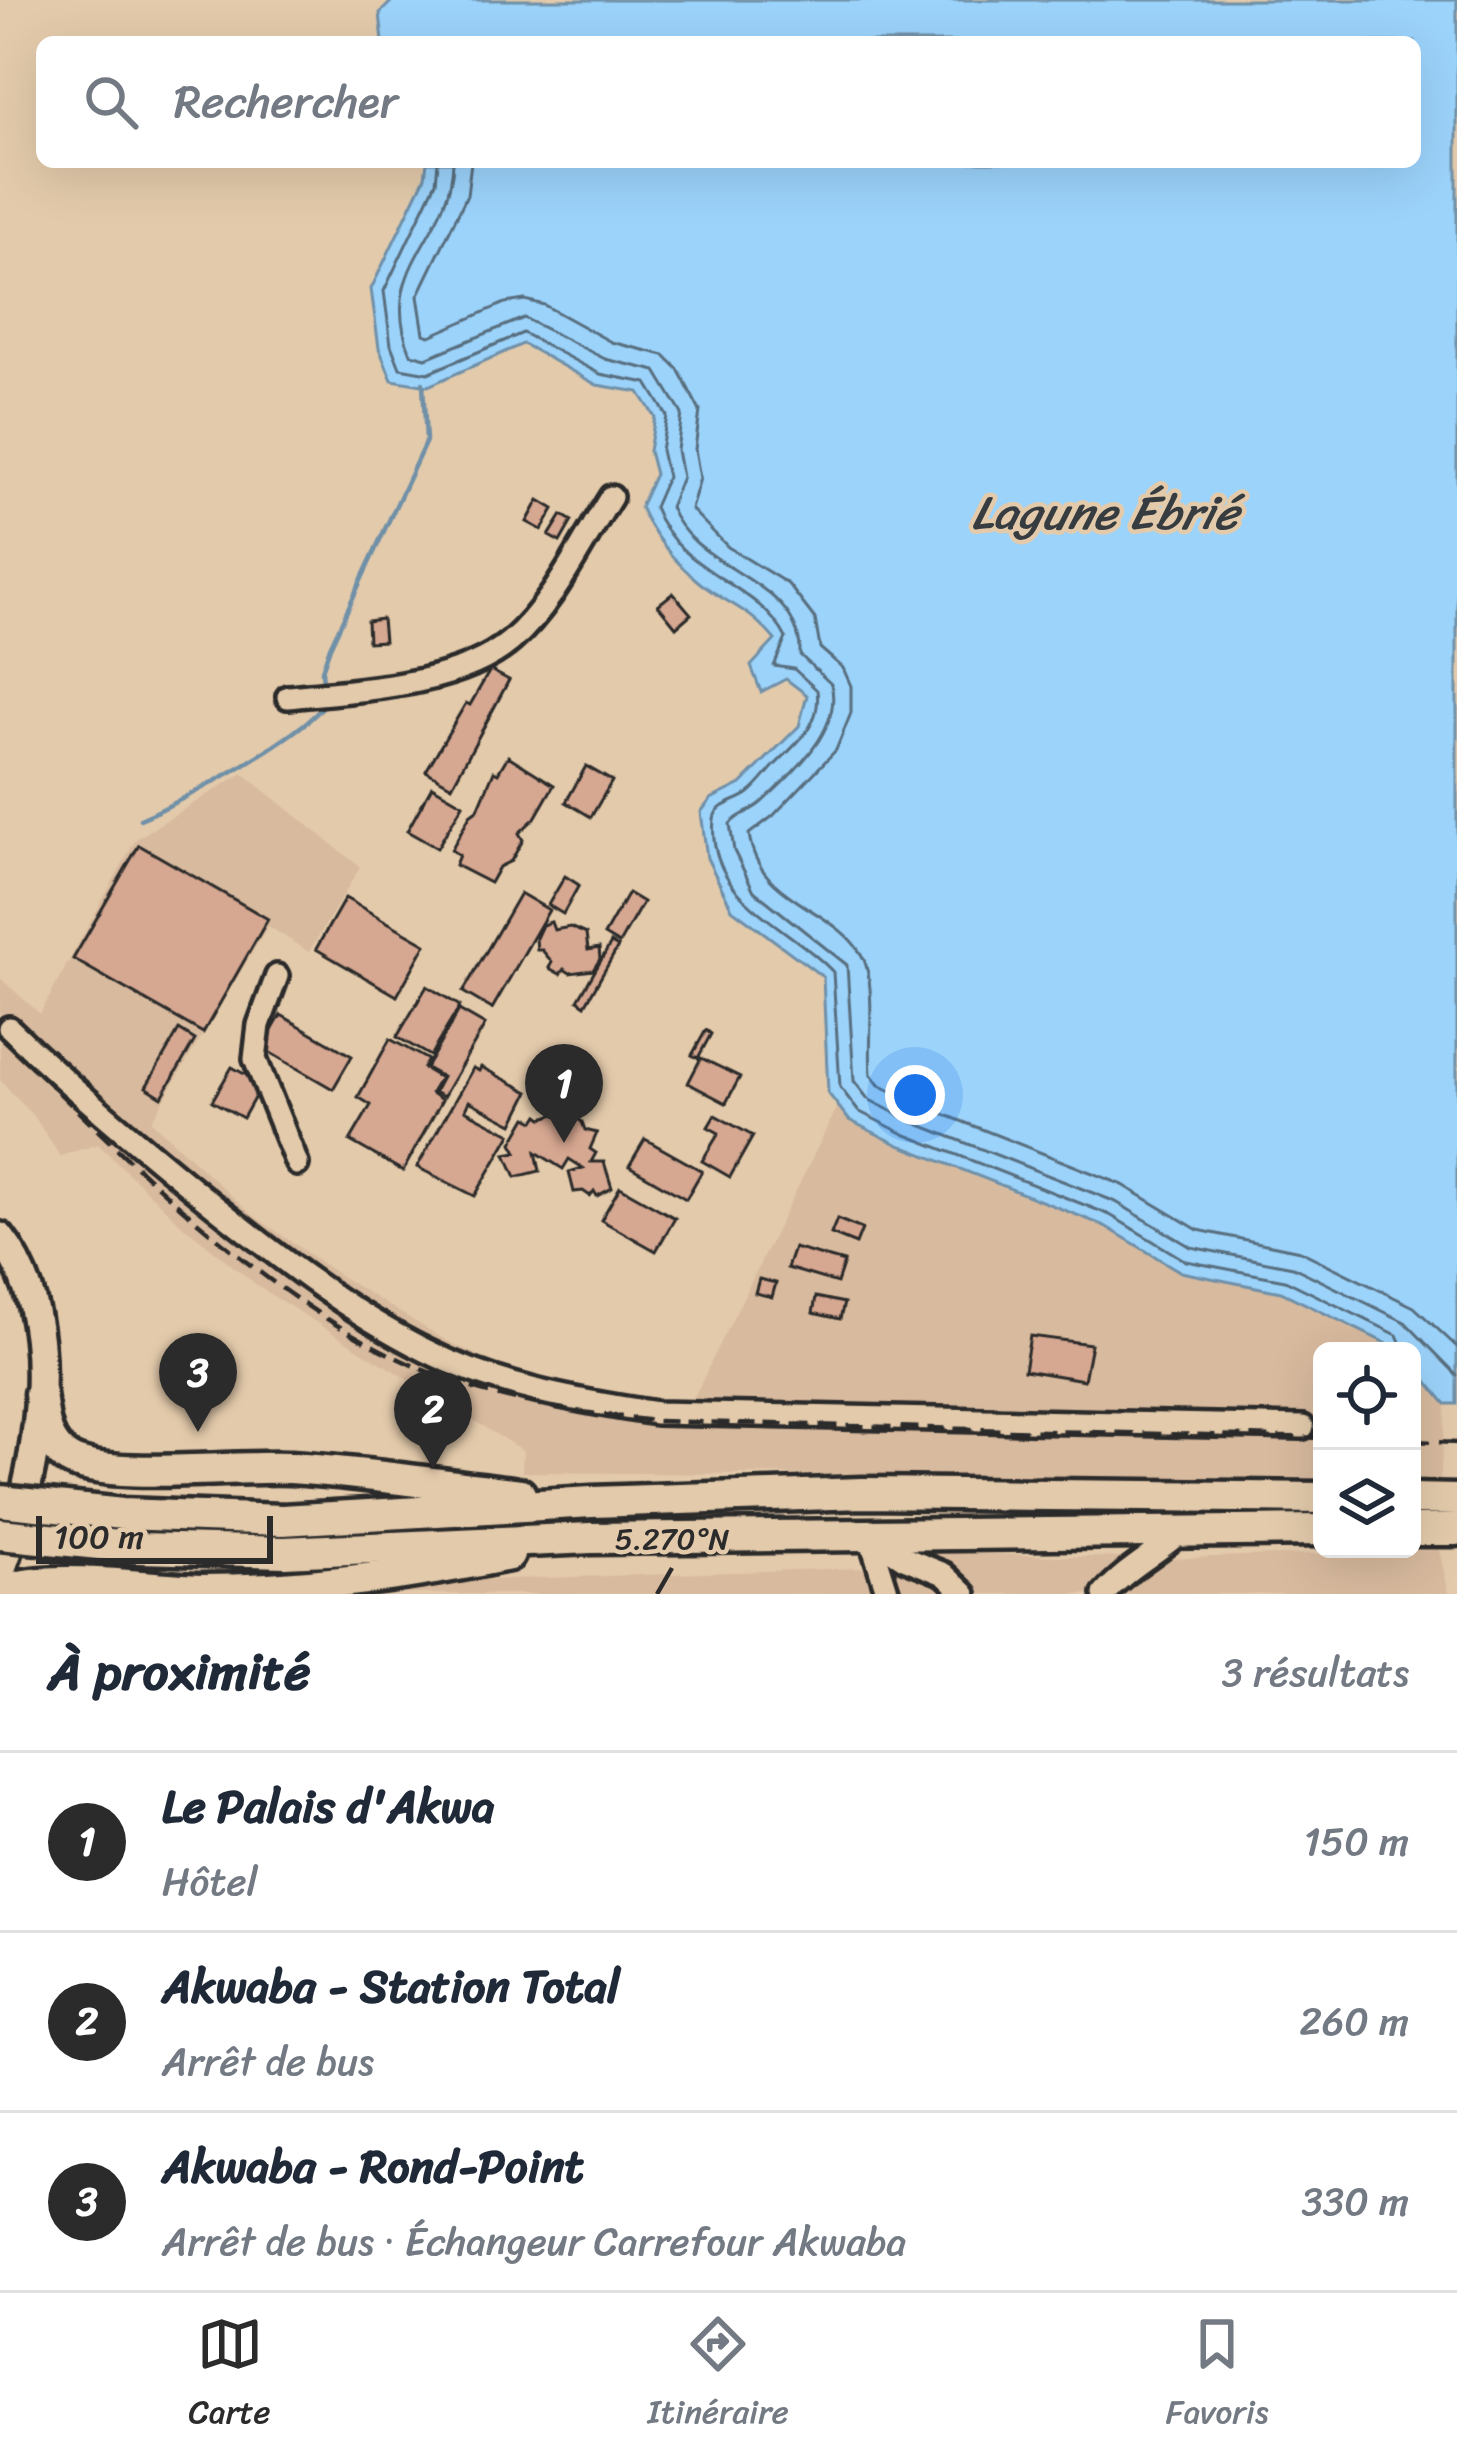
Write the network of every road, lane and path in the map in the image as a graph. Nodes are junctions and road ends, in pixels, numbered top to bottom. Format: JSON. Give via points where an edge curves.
{"nodes":[{"id":1,"x":611,"y":497,"type":"dead end"},
{"id":2,"x":288,"y":697,"type":"dead end"},
{"id":3,"x":277,"y":976,"type":"dead end"},
{"id":4,"x":9,"y":1028,"type":"dead end"},
{"id":5,"x":297,"y":1164,"type":"dead end"},
{"id":6,"x":0,"y":1238,"type":"edge"},
{"id":7,"x":40,"y":1394,"type":"junction"},
{"id":8,"x":1303,"y":1427,"type":"dead end"},
{"id":9,"x":1313,"y":1498,"type":"edge"},
{"id":10,"x":1421,"y":1499,"type":"edge"},
{"id":11,"x":1457,"y":1500,"type":"edge"},
{"id":12,"x":0,"y":1501,"type":"edge"},
{"id":13,"x":592,"y":1502,"type":"junction"},
{"id":14,"x":1313,"y":1530,"type":"edge"},
{"id":15,"x":1421,"y":1530,"type":"edge"},
{"id":16,"x":1457,"y":1530,"type":"edge"},
{"id":17,"x":1182,"y":1532,"type":"junction"},
{"id":18,"x":0,"y":1534,"type":"edge"},
{"id":19,"x":869,"y":1534,"type":"junction"},
{"id":20,"x":591,"y":1538,"type":"junction"},
{"id":21,"x":0,"y":1574,"type":"edge"},
{"id":22,"x":0,"y":1594,"type":"edge"},
{"id":23,"x":888,"y":1594,"type":"edge"},
{"id":24,"x":965,"y":1594,"type":"edge"},
{"id":25,"x":1104,"y":1594,"type":"edge"}],
"edges":[{"from":1,"to":2,"type":"street","via":[[509,643],[450,671]]},
{"from":3,"to":5,"type":"street","via":[[255,1059]]},
{"from":4,"to":8,"type":"street","via":[[77,1094],[340,1300],[424,1350],[522,1386],[656,1413]]},
{"from":6,"to":7,"type":"main road","via":[[28,1291]]},
{"from":7,"to":13,"type":"highway","via":[[56,1449],[84,1465],[360,1473]]},
{"from":7,"to":21,"type":"main road","via":[[32,1467]]},
{"from":9,"to":13,"type":"highway","via":[[862,1493]]},
{"from":10,"to":11,"type":"highway"},
{"from":12,"to":13,"type":"highway","bridge":true,"via":[[282,1520]]},
{"from":14,"to":17,"type":"highway"},
{"from":15,"to":16,"type":"highway"},
{"from":17,"to":19,"type":"highway"},
{"from":17,"to":25,"type":"street"},
{"from":18,"to":20,"type":"highway","bridge":true,"via":[[284,1552]]},
{"from":19,"to":20,"type":"highway"},
{"from":19,"to":23,"type":"street"},
{"from":19,"to":24,"type":"street"},
{"from":20,"to":22,"type":"highway","via":[[304,1585],[80,1584]]}]}
